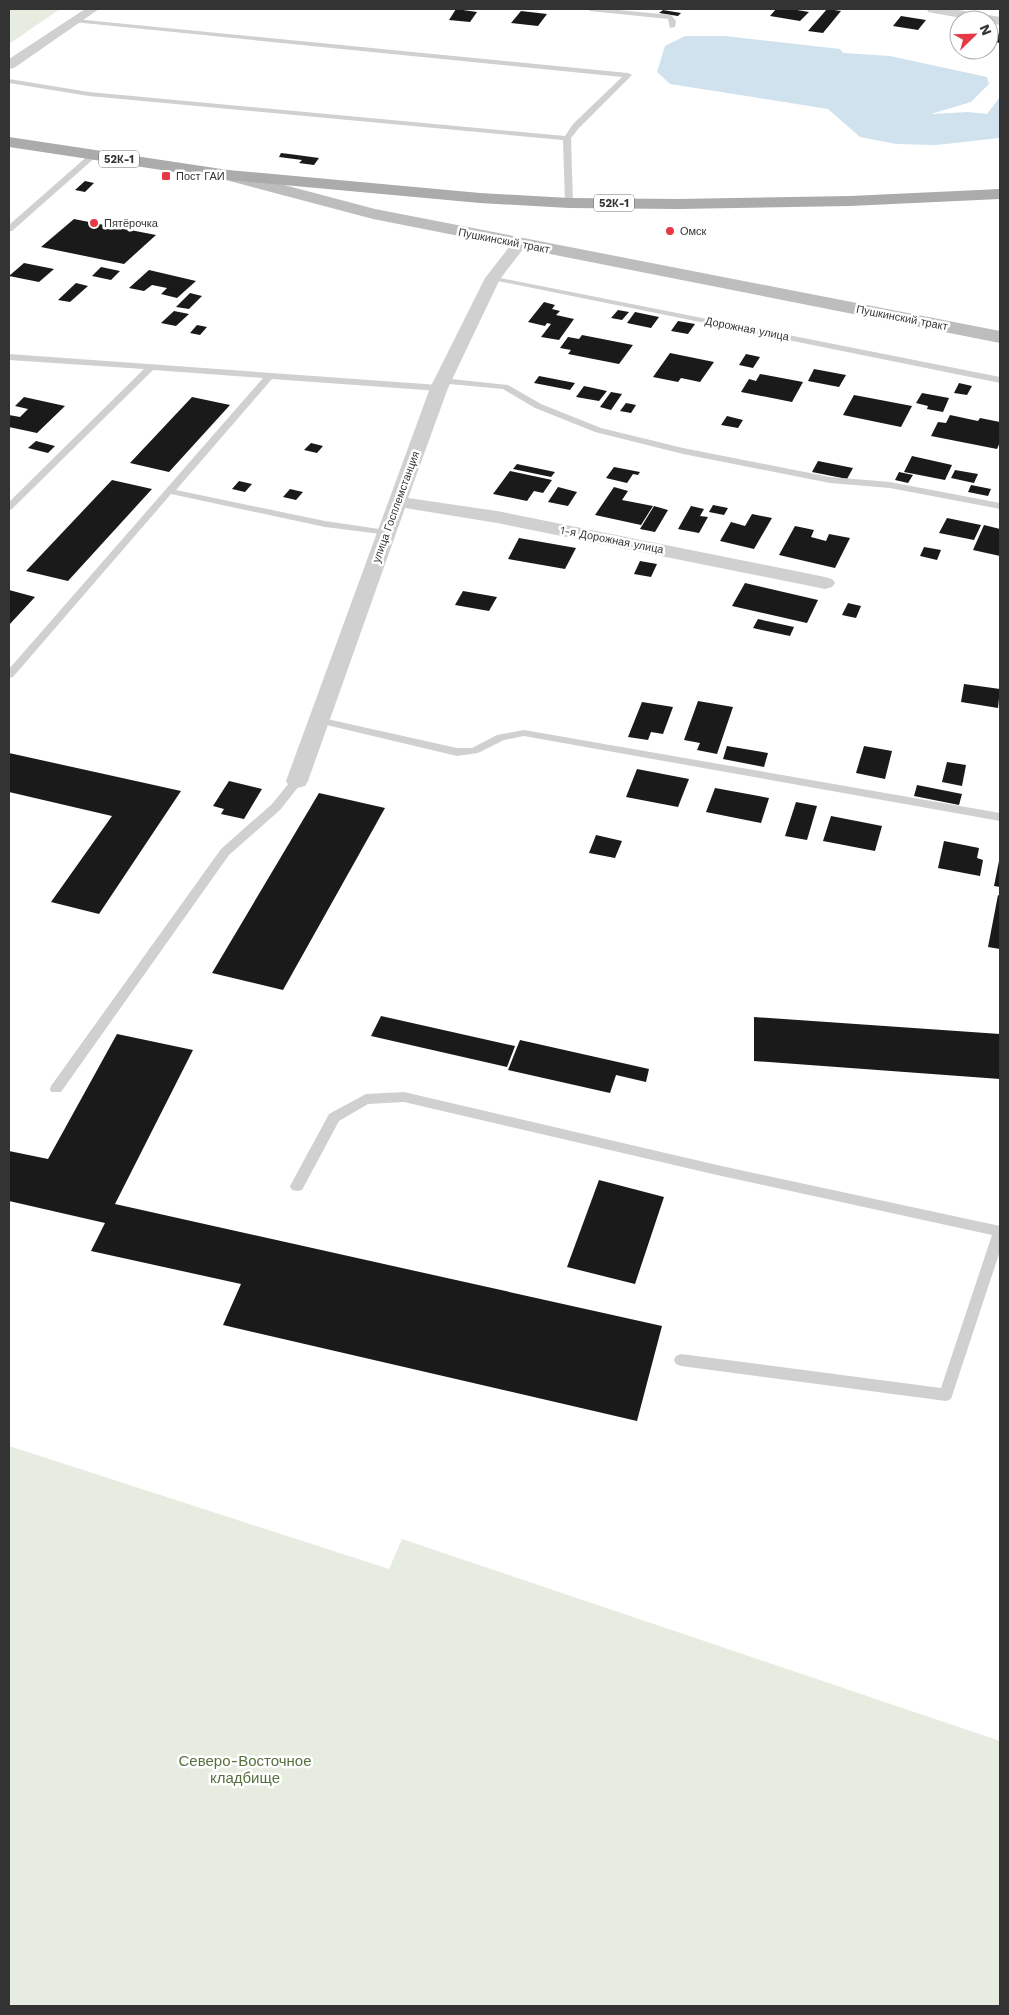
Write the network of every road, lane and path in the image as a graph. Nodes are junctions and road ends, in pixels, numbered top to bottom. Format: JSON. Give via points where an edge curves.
{"nodes":[{"id":1,"x":93,"y":9,"type":"edge"},
{"id":2,"x":590,"y":9,"type":"edge"},
{"id":3,"x":932,"y":9,"type":"edge"},
{"id":4,"x":75,"y":21,"type":"junction"},
{"id":5,"x":1000,"y":21,"type":"edge"},
{"id":6,"x":672,"y":27,"type":"dead end"},
{"id":7,"x":9,"y":65,"type":"edge"},
{"id":8,"x":9,"y":81,"type":"edge"},
{"id":9,"x":567,"y":138,"type":"junction"},
{"id":10,"x":9,"y":142,"type":"edge"},
{"id":11,"x":94,"y":155,"type":"junction"},
{"id":12,"x":228,"y":175,"type":"junction"},
{"id":13,"x":1000,"y":194,"type":"edge"},
{"id":14,"x":569,"y":203,"type":"junction"},
{"id":15,"x":9,"y":229,"type":"edge"},
{"id":16,"x":518,"y":244,"type":"junction"},
{"id":17,"x":493,"y":278,"type":"junction"},
{"id":18,"x":1000,"y":337,"type":"edge"},
{"id":19,"x":9,"y":357,"type":"edge"},
{"id":20,"x":152,"y":366,"type":"junction"},
{"id":21,"x":270,"y":375,"type":"junction"},
{"id":22,"x":1000,"y":380,"type":"edge"},
{"id":23,"x":440,"y":385,"type":"junction"},
{"id":24,"x":169,"y":491,"type":"junction"},
{"id":25,"x":398,"y":502,"type":"junction"},
{"id":26,"x":1000,"y":506,"type":"edge"},
{"id":27,"x":9,"y":507,"type":"edge"},
{"id":28,"x":386,"y":533,"type":"junction"},
{"id":29,"x":826,"y":583,"type":"dead end"},
{"id":30,"x":9,"y":675,"type":"edge"},
{"id":31,"x":318,"y":720,"type":"junction"},
{"id":32,"x":297,"y":781,"type":"joint"},
{"id":33,"x":1000,"y":817,"type":"edge"},
{"id":34,"x":56,"y":1089,"type":"dead end"},
{"id":35,"x":297,"y":1186,"type":"dead end"},
{"id":36,"x":1000,"y":1231,"type":"edge"},
{"id":37,"x":681,"y":1360,"type":"dead end"}],
"edges":[{"from":1,"to":4,"type":"street"},
{"from":2,"to":6,"type":"lane","via":[[671,17]]},
{"from":3,"to":5,"type":"street"},
{"from":4,"to":7,"type":"street"},
{"from":4,"to":9,"type":"lane","via":[[628,75]]},
{"from":8,"to":9,"type":"lane","via":[[89,94]]},
{"from":9,"to":14,"type":"lane"},
{"from":10,"to":11,"type":"main road","name":"Пушкинский тракт","number":"52К-1"},
{"from":11,"to":12,"type":"main road","name":"Пушкинский тракт","number":"52К-1"},
{"from":11,"to":15,"type":"lane"},
{"from":12,"to":14,"type":"main road","number":"52К-1"},
{"from":12,"to":16,"type":"main road","name":"Пушкинский тракт","via":[[364,212]]},
{"from":13,"to":14,"type":"main road","number":"52К-1","via":[[850,201]]},
{"from":16,"to":17,"type":"street","name":"улица Госплемстанция"},
{"from":16,"to":18,"type":"main road","name":"Пушкинский тракт"},
{"from":17,"to":22,"type":"lane","name":"Дорожная улица"},
{"from":17,"to":23,"type":"street","name":"улица Госплемстанция"},
{"from":19,"to":20,"type":"lane"},
{"from":20,"to":21,"type":"lane"},
{"from":20,"to":27,"type":"lane"},
{"from":21,"to":23,"type":"lane"},
{"from":21,"to":24,"type":"lane"},
{"from":23,"to":25,"type":"street","name":"улица Госплемстанция"},
{"from":23,"to":26,"type":"lane","via":[[505,386],[538,406],[598,430],[683,451],[830,480],[890,485]]},
{"from":24,"to":28,"type":"lane","via":[[325,524]]},
{"from":24,"to":30,"type":"lane"},
{"from":25,"to":28,"type":"street","name":"улица Госплемстанция"},
{"from":25,"to":29,"type":"street","name":"1-я Дорожная улица","via":[[497,517]]},
{"from":28,"to":31,"type":"street","name":"улица Госплемстанция"},
{"from":31,"to":32,"type":"street","name":"улица Госплемстанция"},
{"from":31,"to":33,"type":"lane","via":[[457,752],[474,751],[501,737],[524,733]]},
{"from":32,"to":34,"type":"lane","via":[[287,796],[225,852]]},
{"from":35,"to":36,"type":"lane","via":[[334,1118],[366,1100],[404,1097],[717,1170]]},
{"from":36,"to":37,"type":"lane","via":[[946,1395]]}]}
